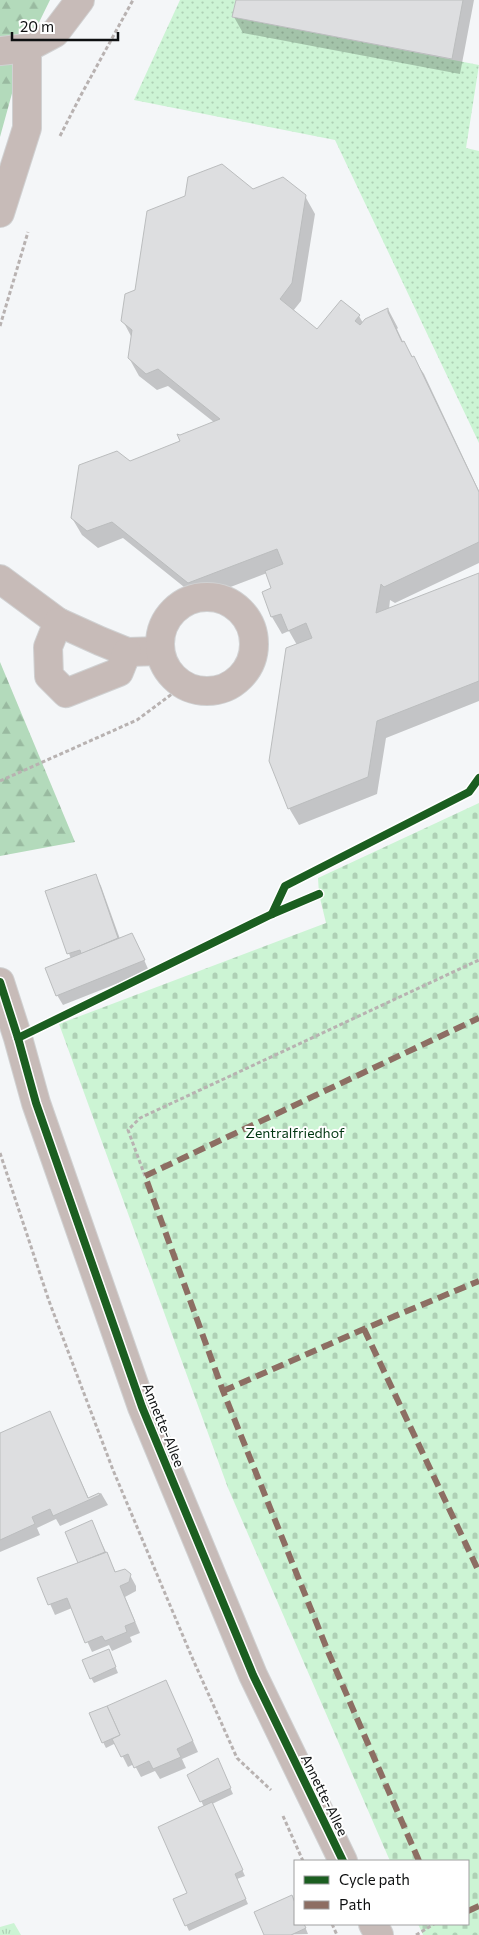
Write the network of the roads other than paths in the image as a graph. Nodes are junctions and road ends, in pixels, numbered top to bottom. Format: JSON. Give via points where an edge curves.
{"nodes":[{"id":1,"x":80,"y":0,"type":"edge"},
{"id":2,"x":27,"y":48,"type":"junction"},
{"id":3,"x":0,"y":51,"type":"edge"},
{"id":4,"x":0,"y":213,"type":"edge"},
{"id":5,"x":0,"y":579,"type":"edge"},
{"id":6,"x":58,"y":622,"type":"junction"},
{"id":7,"x":160,"y":651,"type":"junction"},
{"id":8,"x":127,"y":652,"type":"junction"},
{"id":9,"x":0,"y":982,"type":"edge"},
{"id":10,"x":343,"y":1860,"type":"edge"}],
"edges":[{"from":1,"to":2,"type":"street","via":[[55,33]]},
{"from":2,"to":3,"type":"street"},
{"from":2,"to":4,"type":"street","via":[[26,128]]},
{"from":5,"to":6,"type":"street"},
{"from":6,"to":8,"type":"street"},
{"from":6,"to":8,"type":"street","via":[[48,647],[49,676],[66,693],[119,672]]},
{"from":7,"to":7,"type":"street","via":[[166,620],[178,606],[195,598],[220,597],[244,613],[254,634],[253,658],[238,680],[226,688],[210,691],[184,686],[170,673]]},
{"from":7,"to":8,"type":"street"},
{"from":9,"to":10,"type":"street","name":"Annette-Allee","via":[[36,1103],[142,1407],[253,1675]]}]}
